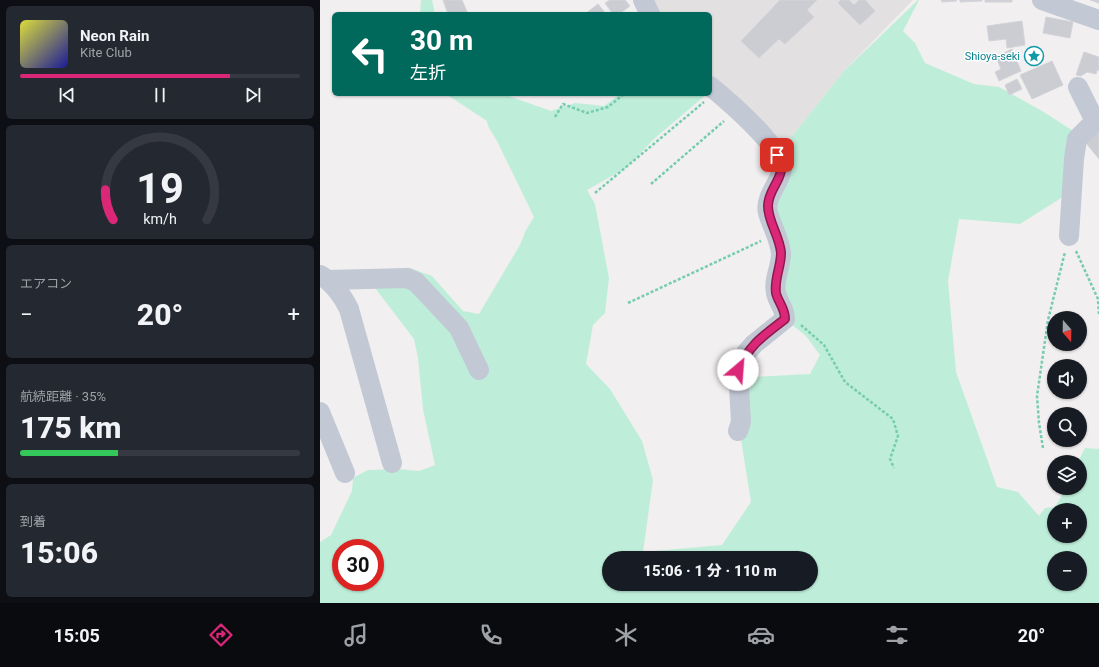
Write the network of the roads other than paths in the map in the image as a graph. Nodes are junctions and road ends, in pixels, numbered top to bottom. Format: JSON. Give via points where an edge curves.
{"nodes":[{"id":1,"x":643,"y":0,"type":"edge"},
{"id":2,"x":1042,"y":0,"type":"edge"},
{"id":3,"x":649,"y":12,"type":"edge"},
{"id":4,"x":1099,"y":20,"type":"edge"},
{"id":5,"x":1078,"y":87,"type":"dead end"},
{"id":6,"x":713,"y":89,"type":"edge"},
{"id":7,"x":1097,"y":121,"type":"edge"},
{"id":8,"x":1069,"y":236,"type":"road end"},
{"id":9,"x":324,"y":277,"type":"edge"},
{"id":10,"x":479,"y":370,"type":"dead end"},
{"id":11,"x":320,"y":412,"type":"edge"},
{"id":12,"x":738,"y":431,"type":"dead end"},
{"id":13,"x":392,"y":463,"type":"dead end"},
{"id":14,"x":345,"y":473,"type":"dead end"}],
"edges":[{"from":1,"to":3,"type":"street"},
{"from":2,"to":4,"type":"street"},
{"from":5,"to":7,"type":"street"},
{"from":6,"to":12,"type":"street","via":[[738,110],[770,144],[782,163],[782,170],[767,204],[781,254],[776,293],[785,312],[785,319],[754,344],[746,353],[738,370],[741,422]]},
{"from":7,"to":8,"type":"street","via":[[1077,139]]},
{"from":9,"to":10,"type":"street","via":[[407,278],[416,282],[459,328]]},
{"from":9,"to":13,"type":"street","via":[[342,294],[349,309]]},
{"from":11,"to":14,"type":"street"}]}
